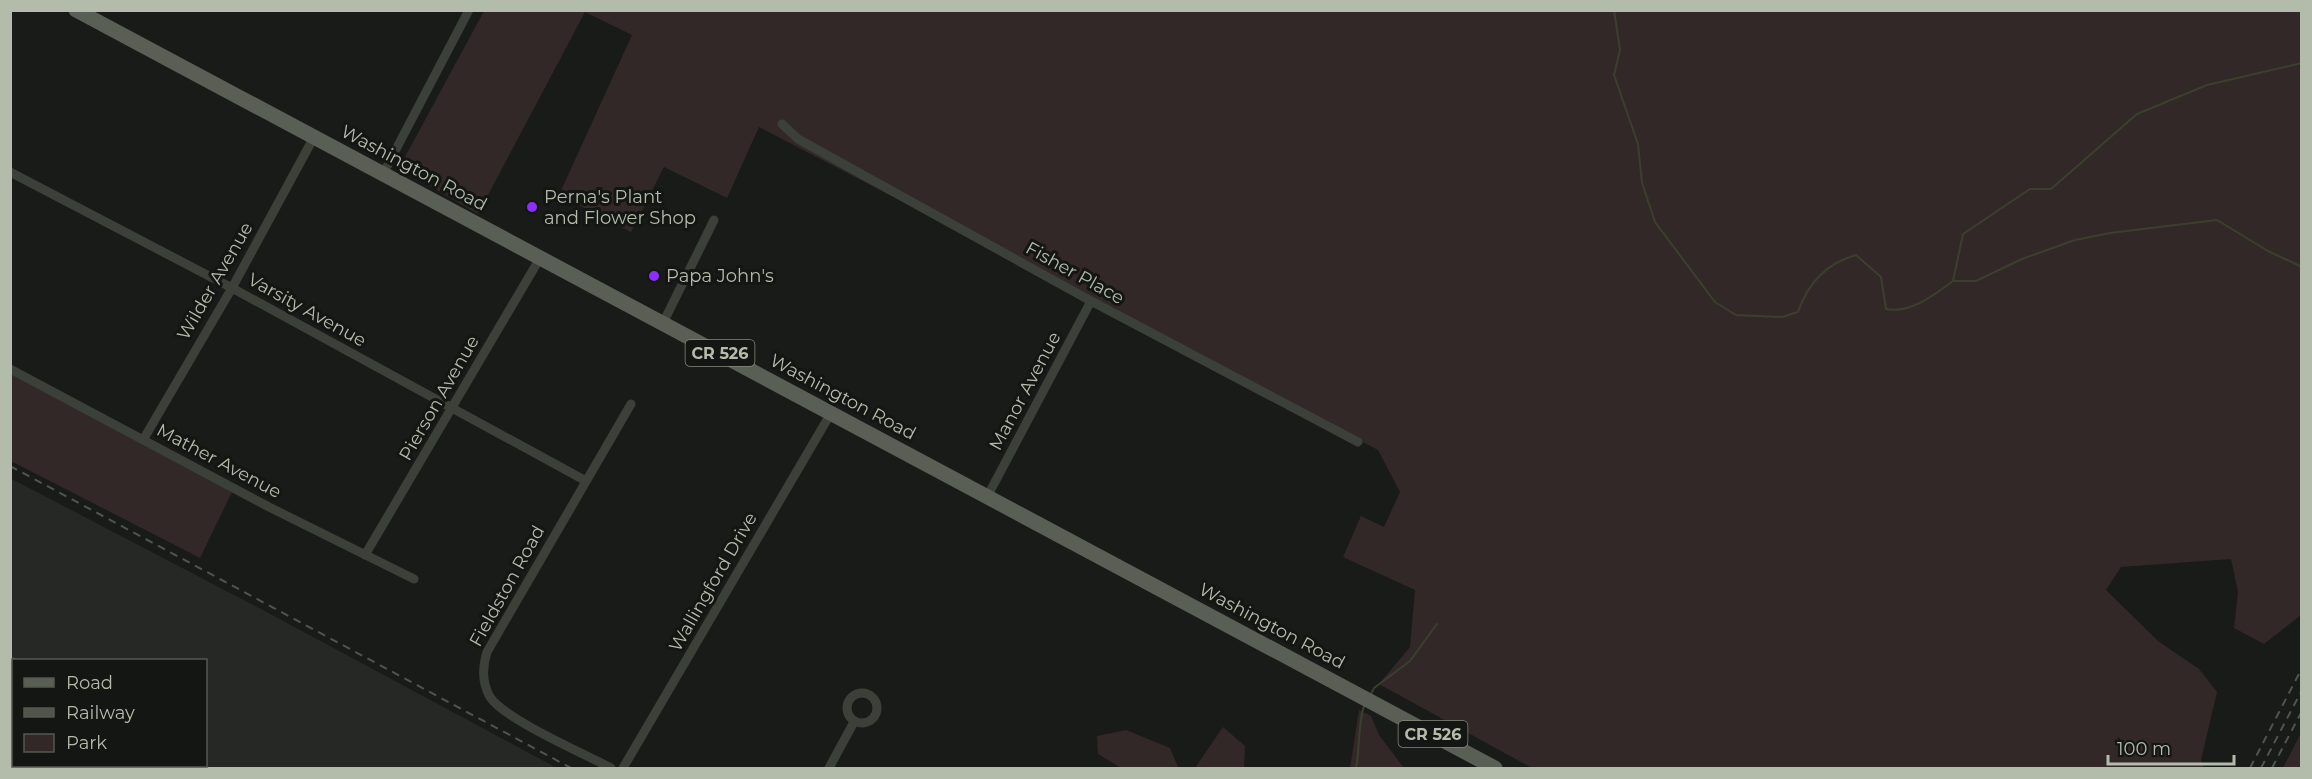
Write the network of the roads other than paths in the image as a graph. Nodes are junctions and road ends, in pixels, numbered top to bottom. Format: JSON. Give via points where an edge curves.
{"nodes":[{"id":1,"x":76,"y":10,"type":"edge"},
{"id":2,"x":469,"y":10,"type":"edge"},
{"id":3,"x":782,"y":124,"type":"dead end"},
{"id":4,"x":314,"y":137,"type":"junction"},
{"id":5,"x":10,"y":172,"type":"edge"},
{"id":6,"x":383,"y":174,"type":"junction"},
{"id":7,"x":714,"y":220,"type":"dead end"},
{"id":8,"x":540,"y":258,"type":"junction"},
{"id":9,"x":232,"y":288,"type":"junction"},
{"id":10,"x":1091,"y":301,"type":"junction"},
{"id":11,"x":663,"y":323,"type":"junction"},
{"id":12,"x":10,"y":369,"type":"edge"},
{"id":13,"x":631,"y":404,"type":"dead end"},
{"id":14,"x":452,"y":408,"type":"junction"},
{"id":15,"x":831,"y":413,"type":"junction"},
{"id":16,"x":143,"y":440,"type":"junction"},
{"id":17,"x":1358,"y":442,"type":"dead end"},
{"id":18,"x":586,"y":481,"type":"junction"},
{"id":19,"x":987,"y":497,"type":"junction"},
{"id":20,"x":365,"y":555,"type":"junction"},
{"id":21,"x":414,"y":579,"type":"dead end"},
{"id":22,"x":854,"y":722,"type":"dead end"},
{"id":23,"x":611,"y":768,"type":"edge"},
{"id":24,"x":623,"y":768,"type":"edge"},
{"id":25,"x":829,"y":768,"type":"edge"},
{"id":26,"x":1495,"y":768,"type":"edge"}],
"edges":[{"from":1,"to":4,"type":"main road","name":"Washington Road","number":"CR 526"},
{"from":2,"to":6,"type":"street"},
{"from":3,"to":10,"type":"street","name":"Fisher Place","via":[[798,139]]},
{"from":4,"to":6,"type":"main road","name":"Washington Road","number":"CR 526"},
{"from":4,"to":9,"type":"street","name":"Wilder Avenue"},
{"from":5,"to":9,"type":"street","name":"Varsity Avenue"},
{"from":6,"to":8,"type":"main road","name":"Washington Road","number":"CR 526"},
{"from":7,"to":11,"type":"street"},
{"from":8,"to":11,"type":"main road","name":"Washington Road","number":"CR 526"},
{"from":8,"to":14,"type":"street","name":"Pierson Avenue"},
{"from":9,"to":14,"type":"street","name":"Varsity Avenue"},
{"from":9,"to":16,"type":"street","name":"Wilder Avenue"},
{"from":10,"to":17,"type":"street","name":"Fisher Place"},
{"from":10,"to":19,"type":"street","name":"Manor Avenue"},
{"from":11,"to":15,"type":"main road","name":"Washington Road","number":"CR 526"},
{"from":12,"to":16,"type":"street","name":"Mather Avenue"},
{"from":13,"to":18,"type":"street","name":"Fieldston Road"},
{"from":14,"to":18,"type":"street","name":"Varsity Avenue"},
{"from":14,"to":20,"type":"street","name":"Pierson Avenue"},
{"from":15,"to":19,"type":"main road","name":"Washington Road","number":"CR 526"},
{"from":15,"to":24,"type":"street","name":"Wallingford Drive"},
{"from":16,"to":20,"type":"street","name":"Mather Avenue"},
{"from":18,"to":23,"type":"street","name":"Fieldston Road","via":[[487,652],[484,680],[491,699],[506,713]]},
{"from":19,"to":26,"type":"main road","name":"Washington Road","number":"CR 526"},
{"from":20,"to":21,"type":"street","name":"Mather Avenue"},
{"from":22,"to":25,"type":"street"}]}
